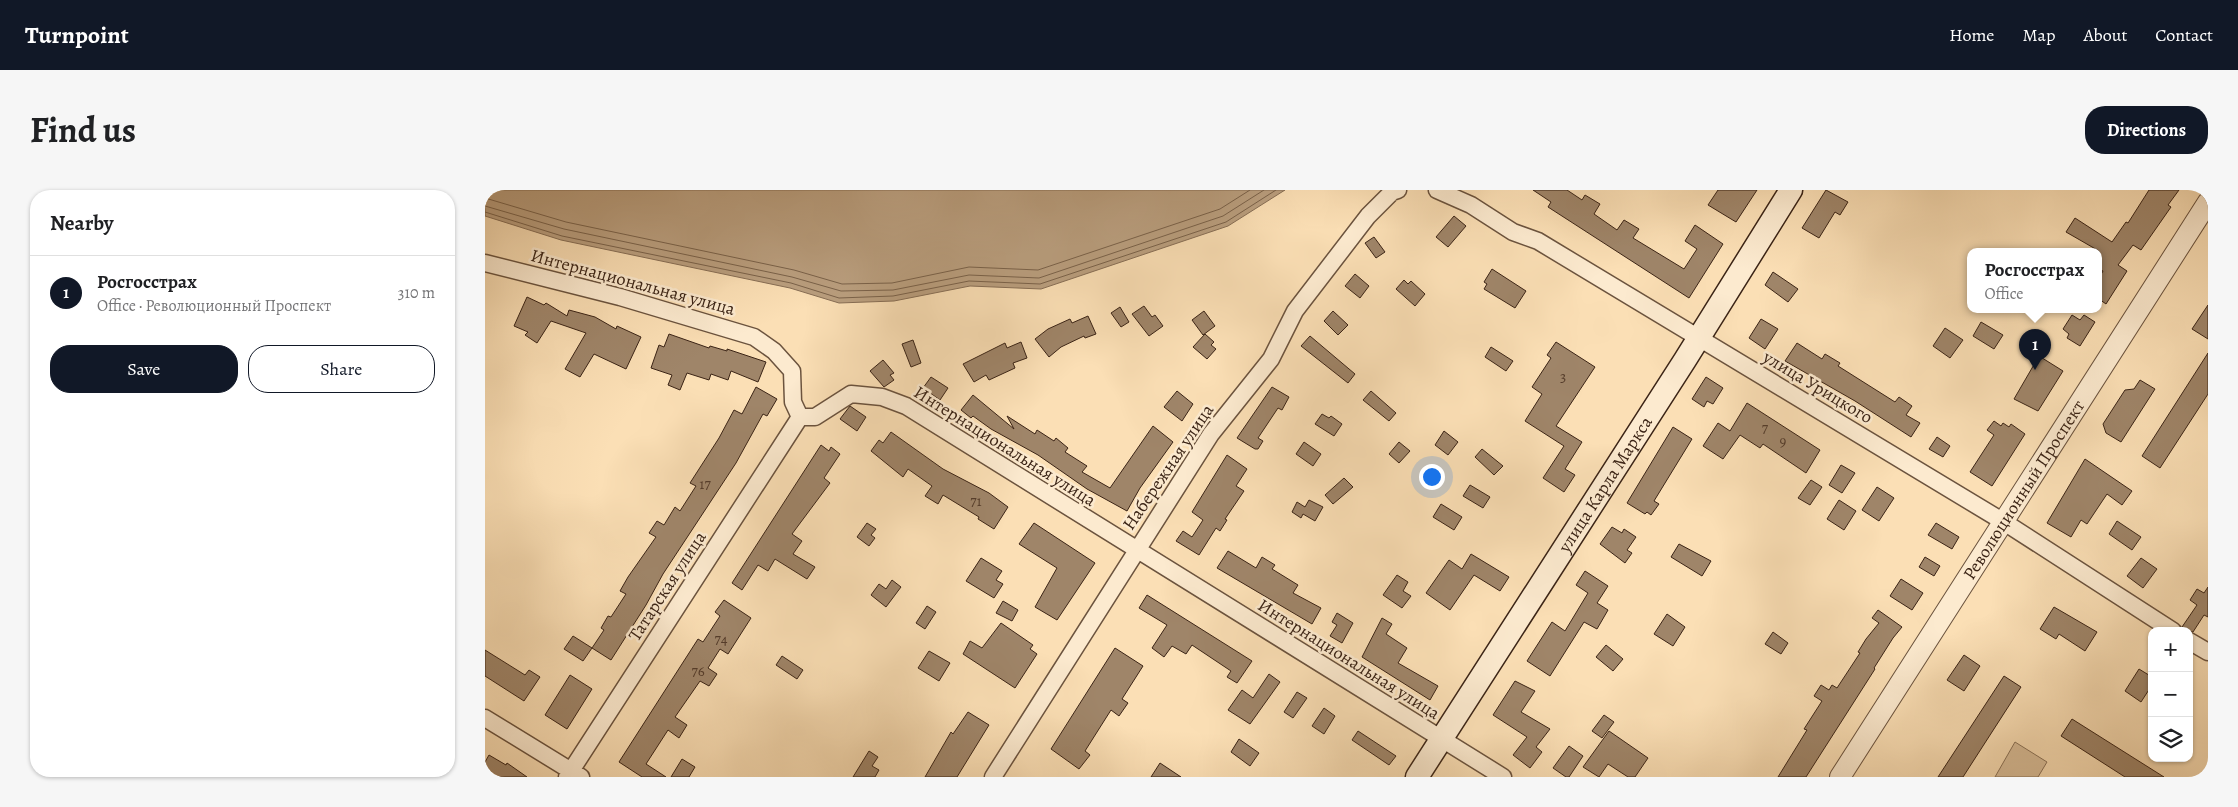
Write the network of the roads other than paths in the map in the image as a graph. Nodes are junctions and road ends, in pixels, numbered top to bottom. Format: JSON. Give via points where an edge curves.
{"nodes":[{"id":1,"x":1437,"y":190,"type":"edge"},
{"id":2,"x":1791,"y":190,"type":"edge"},
{"id":3,"x":1395,"y":191,"type":"edge"},
{"id":4,"x":2208,"y":202,"type":"edge"},
{"id":5,"x":485,"y":263,"type":"edge"},
{"id":6,"x":1699,"y":339,"type":"junction"},
{"id":7,"x":800,"y":417,"type":"junction"},
{"id":8,"x":2004,"y":522,"type":"junction"},
{"id":9,"x":1136,"y":551,"type":"junction"},
{"id":10,"x":2167,"y":627,"type":"edge"},
{"id":11,"x":2193,"y":643,"type":"edge"},
{"id":12,"x":2208,"y":652,"type":"edge"},
{"id":13,"x":485,"y":718,"type":"edge"},
{"id":14,"x":1441,"y":739,"type":"junction"},
{"id":15,"x":573,"y":775,"type":"edge"},
{"id":16,"x":993,"y":777,"type":"edge"},
{"id":17,"x":1417,"y":777,"type":"edge"},
{"id":18,"x":1503,"y":777,"type":"edge"},
{"id":19,"x":1840,"y":777,"type":"edge"}],
"edges":[{"from":1,"to":6,"type":"street","name":"улица Урицкого","via":[[1471,205],[1513,232],[1537,241]]},
{"from":2,"to":6,"type":"main road","name":"улица Карла Маркса"},
{"from":3,"to":9,"type":"street","name":"Набережная улица","via":[[1368,216],[1295,311],[1271,359],[1211,434]]},
{"from":4,"to":8,"type":"street","name":"Революционный Проспект"},
{"from":5,"to":7,"type":"street","name":"Интернациональная улица","via":[[620,297],[754,336],[774,351],[792,371],[793,402]]},
{"from":6,"to":8,"type":"street","name":"улица Урицкого"},
{"from":6,"to":14,"type":"main road","name":"улица Карла Маркса"},
{"from":7,"to":9,"type":"street","name":"Интернациональная улица","via":[[815,418],[851,394],[882,398],[906,406]]},
{"from":7,"to":15,"type":"street","name":"Татарская улица"},
{"from":8,"to":10,"type":"street","name":"улица Урицкого"},
{"from":8,"to":19,"type":"street","name":"Революционный Проспект"},
{"from":9,"to":14,"type":"street","name":"Интернациональная улица"},
{"from":9,"to":16,"type":"street","name":"Набережная улица"},
{"from":11,"to":12,"type":"street"},
{"from":13,"to":15,"type":"street"},
{"from":14,"to":17,"type":"main road","name":"улица Карла Маркса"},
{"from":14,"to":18,"type":"street","name":"Интернациональная улица"}]}
